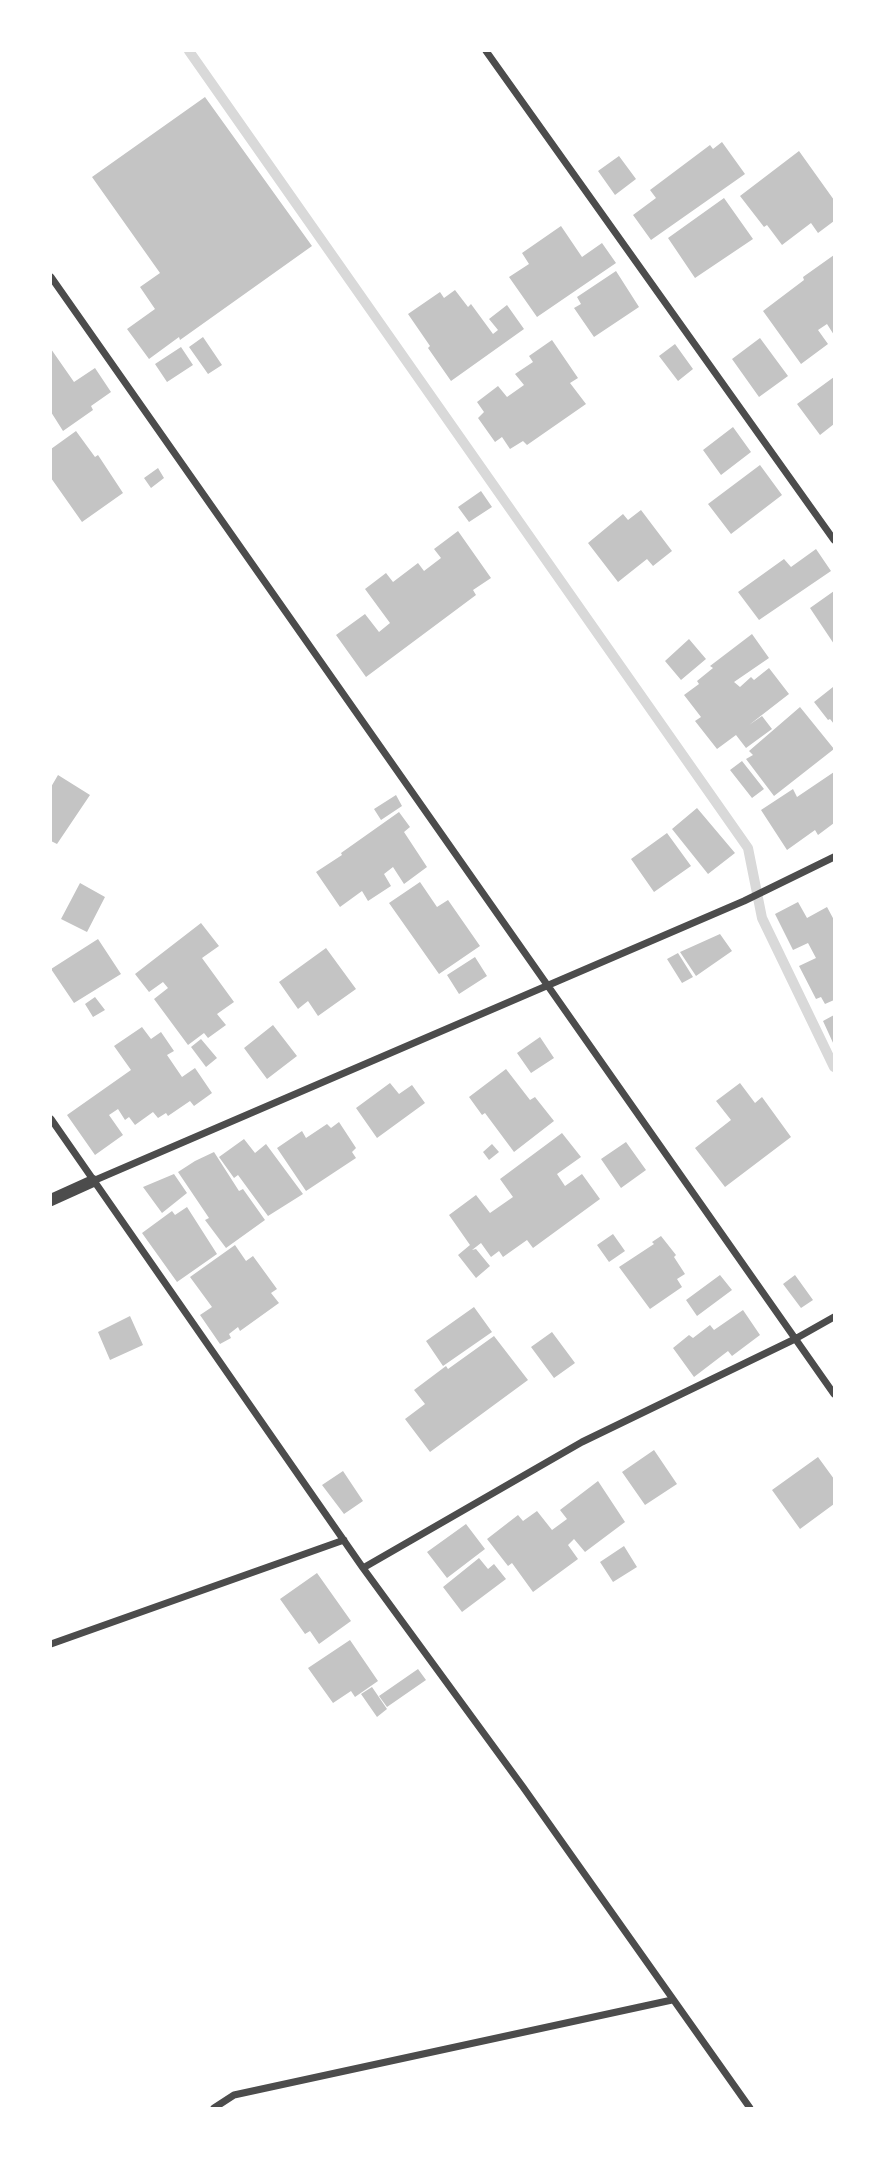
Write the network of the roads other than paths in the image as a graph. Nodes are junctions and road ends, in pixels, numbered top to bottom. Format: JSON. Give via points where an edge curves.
{"nodes":[{"id":1,"x":486,"y":51,"type":"edge"},
{"id":2,"x":51,"y":277,"type":"edge"},
{"id":3,"x":834,"y":540,"type":"edge"},
{"id":4,"x":834,"y":857,"type":"edge"},
{"id":5,"x":550,"y":986,"type":"junction"},
{"id":6,"x":51,"y":1119,"type":"edge"},
{"id":7,"x":93,"y":1181,"type":"junction"},
{"id":8,"x":51,"y":1200,"type":"edge"},
{"id":9,"x":834,"y":1317,"type":"edge"},
{"id":10,"x":795,"y":1339,"type":"junction"},
{"id":11,"x":834,"y":1394,"type":"edge"},
{"id":12,"x":344,"y":1540,"type":"junction"},
{"id":13,"x":363,"y":1568,"type":"junction"},
{"id":14,"x":51,"y":1644,"type":"edge"},
{"id":15,"x":672,"y":2000,"type":"junction"},
{"id":16,"x":214,"y":2108,"type":"edge"},
{"id":17,"x":750,"y":2108,"type":"edge"}],
"edges":[{"from":1,"to":3,"type":"street"},
{"from":2,"to":5,"type":"street"},
{"from":4,"to":5,"type":"street"},
{"from":5,"to":7,"type":"street"},
{"from":5,"to":10,"type":"street"},
{"from":6,"to":7,"type":"street"},
{"from":7,"to":8,"type":"street"},
{"from":7,"to":12,"type":"street"},
{"from":9,"to":10,"type":"street"},
{"from":10,"to":11,"type":"street"},
{"from":10,"to":13,"type":"street","via":[[582,1441]]},
{"from":12,"to":13,"type":"street"},
{"from":12,"to":14,"type":"street"},
{"from":13,"to":15,"type":"street"},
{"from":15,"to":16,"type":"street","via":[[234,2095]]},
{"from":15,"to":17,"type":"street"}]}
